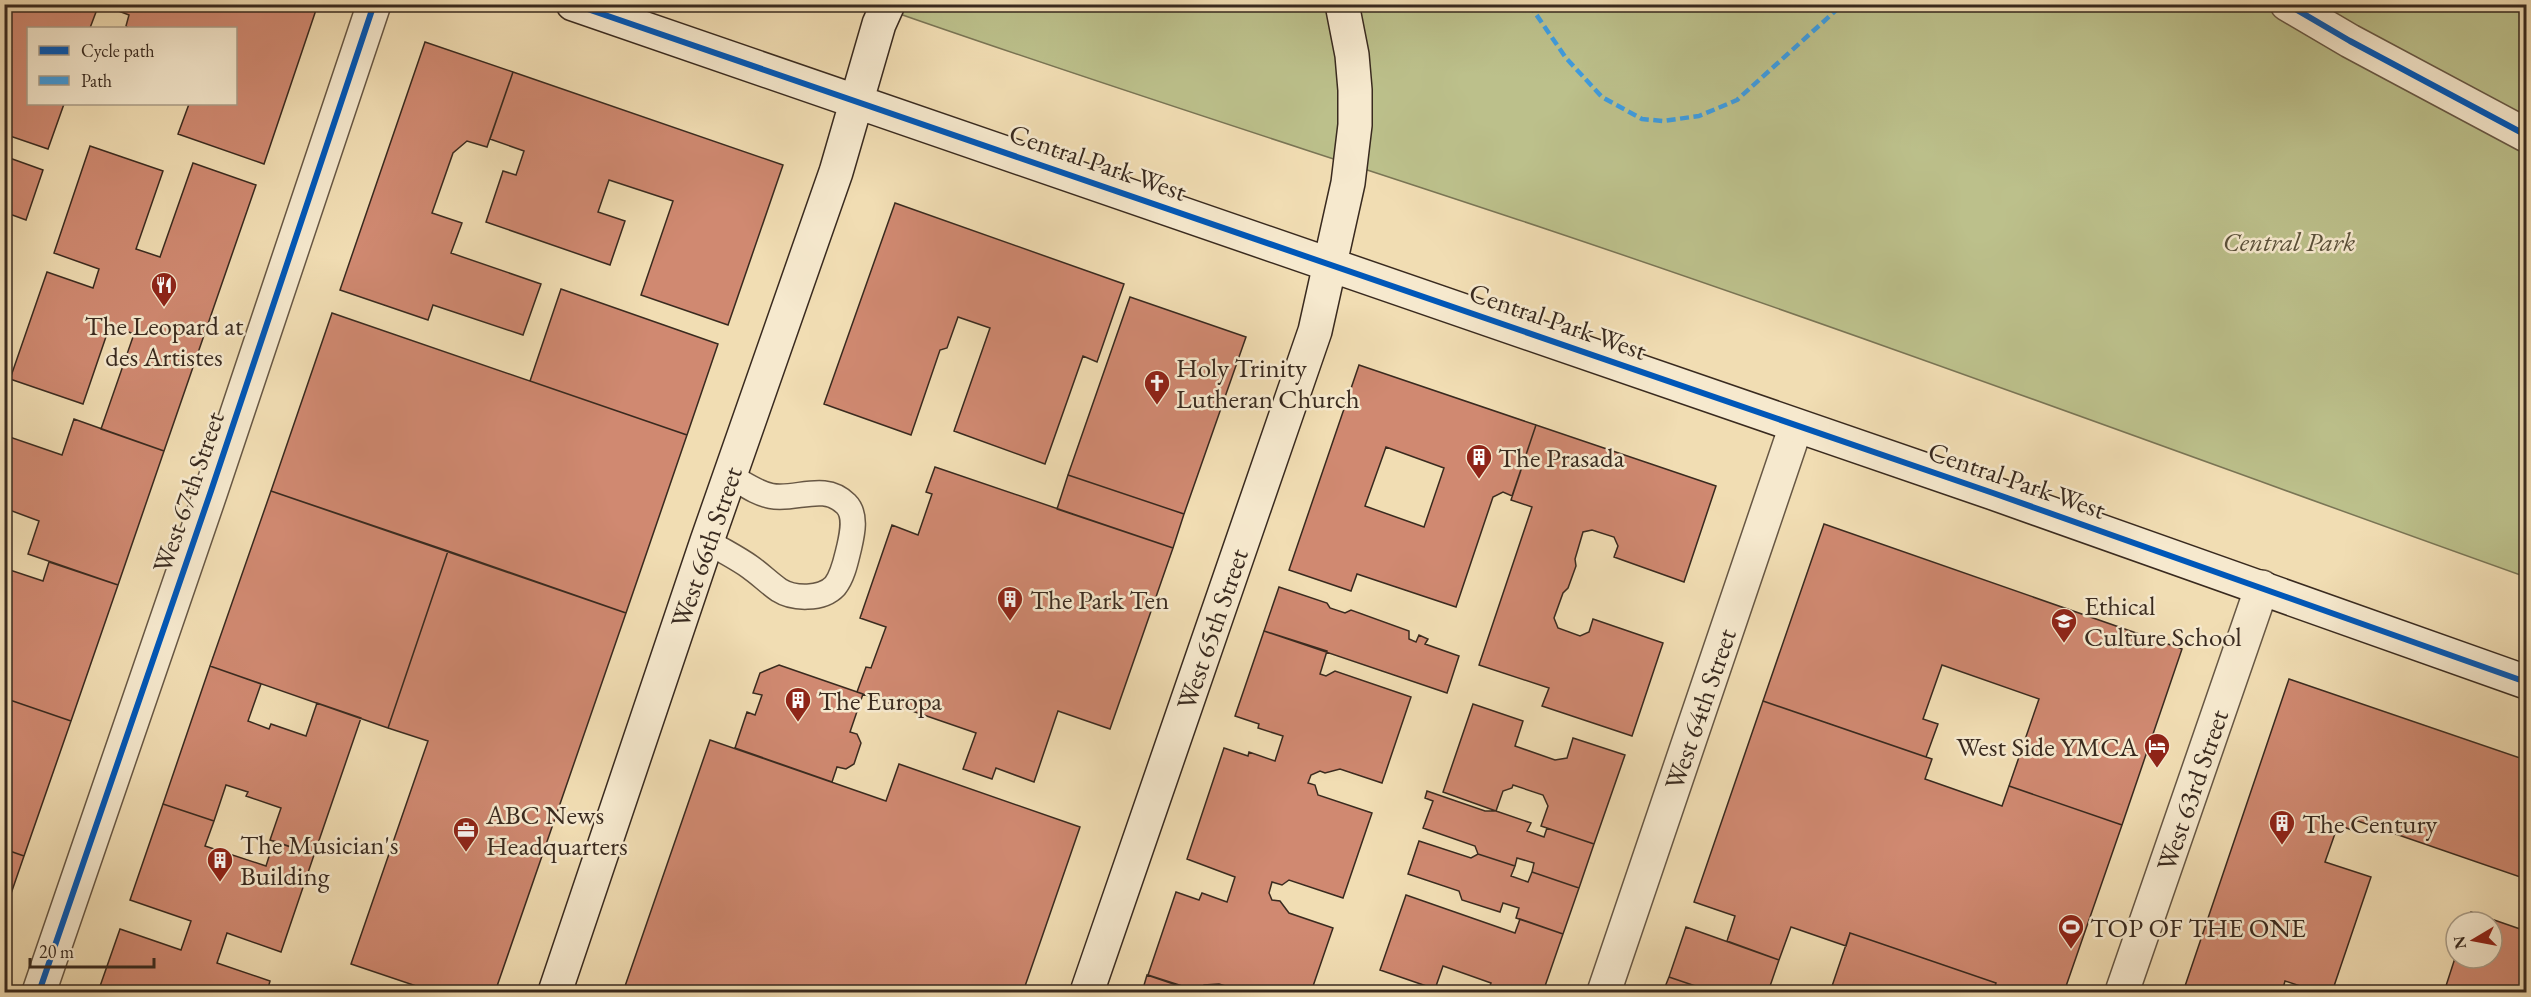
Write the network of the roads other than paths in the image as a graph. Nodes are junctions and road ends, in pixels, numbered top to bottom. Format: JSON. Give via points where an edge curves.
{"nodes":[{"id":1,"x":374,"y":4,"type":"edge"},
{"id":2,"x":573,"y":4,"type":"edge"},
{"id":3,"x":888,"y":4,"type":"edge"},
{"id":4,"x":1342,"y":4,"type":"edge"},
{"id":5,"x":2287,"y":4,"type":"edge"},
{"id":6,"x":857,"y":102,"type":"junction"},
{"id":7,"x":2526,"y":135,"type":"edge"},
{"id":8,"x":1331,"y":264,"type":"junction"},
{"id":9,"x":1796,"y":426,"type":"junction"},
{"id":10,"x":730,"y":476,"type":"junction"},
{"id":11,"x":707,"y":541,"type":"junction"},
{"id":12,"x":2262,"y":587,"type":"junction"},
{"id":13,"x":2526,"y":682,"type":"edge"},
{"id":14,"x":39,"y":993,"type":"edge"},
{"id":15,"x":555,"y":993,"type":"edge"},
{"id":16,"x":1088,"y":993,"type":"edge"},
{"id":17,"x":1604,"y":993,"type":"edge"},
{"id":18,"x":2122,"y":993,"type":"edge"}],
"edges":[{"from":1,"to":14,"type":"main road","name":"West 67th Street"},
{"from":2,"to":6,"type":"main road","name":"Central Park West"},
{"from":3,"to":6,"type":"main road","name":"West 66th Street"},
{"from":4,"to":8,"type":"main road","name":"West 65th Street","via":[[1355,90],[1352,155]]},
{"from":5,"to":7,"type":"main road"},
{"from":6,"to":8,"type":"main road","name":"Central Park West"},
{"from":6,"to":10,"type":"main road","name":"West 66th Street"},
{"from":8,"to":9,"type":"main road","name":"Central Park West"},
{"from":8,"to":16,"type":"main road","name":"West 65th Street","via":[[1311,342]]},
{"from":9,"to":12,"type":"main road","name":"Central Park West"},
{"from":9,"to":17,"type":"main road","name":"West 64th Street"},
{"from":10,"to":11,"type":"main road","name":"West 66th Street"},
{"from":10,"to":11,"type":"lane","via":[[761,494],[774,497],[812,492],[832,495],[846,504],[852,513],[852,534],[843,570],[834,587],[822,595],[803,597],[781,591]]},
{"from":11,"to":15,"type":"main road","name":"West 66th Street"},
{"from":12,"to":13,"type":"main road","name":"Central Park West"},
{"from":12,"to":18,"type":"main road","name":"West 63rd Street"}]}
